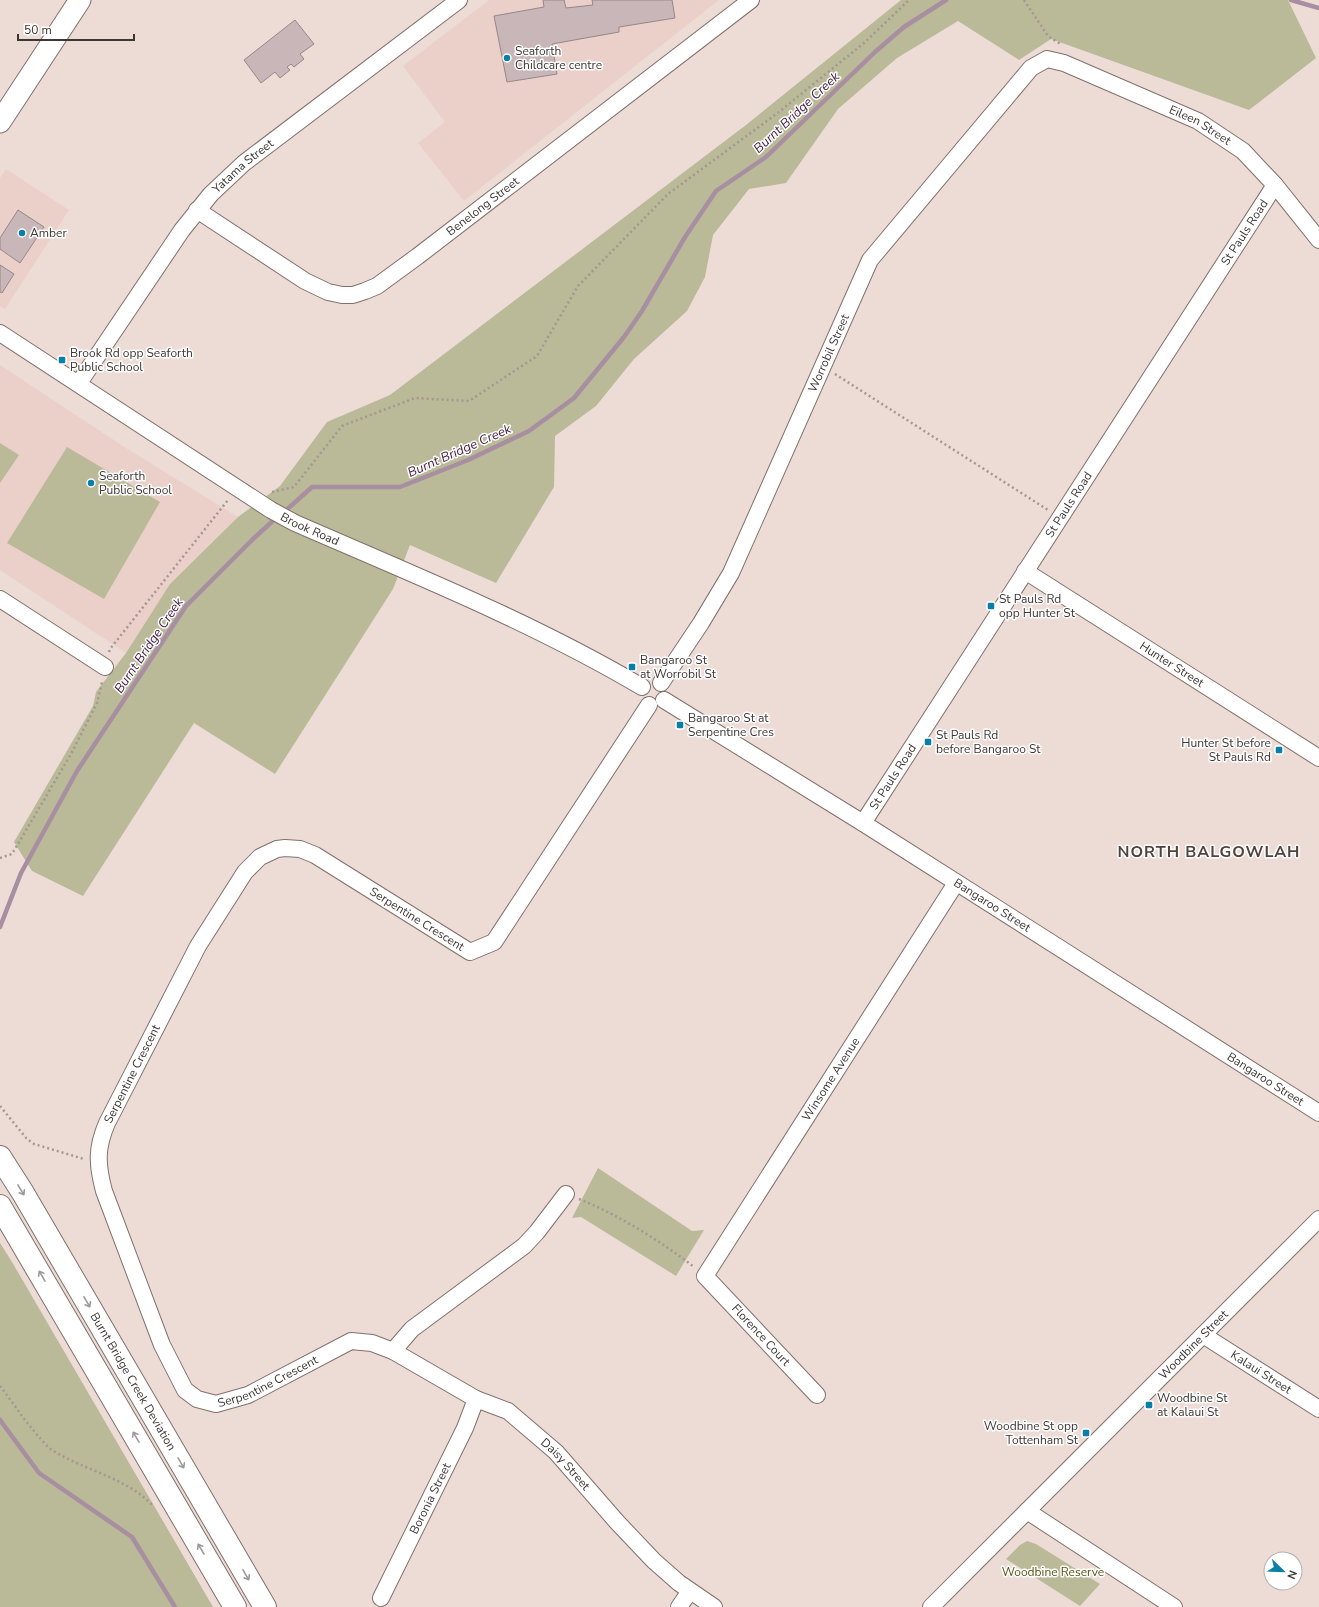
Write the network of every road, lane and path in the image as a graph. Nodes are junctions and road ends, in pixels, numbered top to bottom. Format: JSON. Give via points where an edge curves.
{"nodes":[{"id":1,"x":80,"y":0,"type":"edge"},
{"id":2,"x":459,"y":0,"type":"edge"},
{"id":3,"x":751,"y":0,"type":"edge"},
{"id":4,"x":909,"y":0,"type":"edge"},
{"id":5,"x":1024,"y":0,"type":"edge"},
{"id":6,"x":1064,"y":46,"type":"dead end"},
{"id":7,"x":1047,"y":59,"type":"joint"},
{"id":8,"x":0,"y":122,"type":"edge"},
{"id":9,"x":1275,"y":185,"type":"junction"},
{"id":10,"x":197,"y":210,"type":"junction"},
{"id":11,"x":1319,"y":240,"type":"edge"},
{"id":12,"x":0,"y":332,"type":"edge"},
{"id":13,"x":823,"y":366,"type":"junction"},
{"id":14,"x":79,"y":383,"type":"junction"},
{"id":15,"x":237,"y":488,"type":"junction"},
{"id":16,"x":267,"y":489,"type":"dead end"},
{"id":17,"x":1060,"y":518,"type":"junction"},
{"id":18,"x":1025,"y":571,"type":"junction"},
{"id":19,"x":0,"y":599,"type":"edge"},
{"id":20,"x":105,"y":667,"type":"junction"},
{"id":21,"x":661,"y":682,"type":"junction"},
{"id":22,"x":642,"y":687,"type":"junction"},
{"id":23,"x":664,"y":700,"type":"junction"},
{"id":24,"x":649,"y":705,"type":"junction"},
{"id":25,"x":1319,"y":758,"type":"edge"},
{"id":26,"x":863,"y":823,"type":"junction"},
{"id":27,"x":0,"y":858,"type":"edge"},
{"id":28,"x":956,"y":883,"type":"junction"},
{"id":29,"x":0,"y":1106,"type":"edge"},
{"id":30,"x":1319,"y":1114,"type":"edge"},
{"id":31,"x":0,"y":1157,"type":"edge"},
{"id":32,"x":98,"y":1161,"type":"junction"},
{"id":33,"x":566,"y":1194,"type":"joint"},
{"id":34,"x":0,"y":1206,"type":"edge"},
{"id":35,"x":1319,"y":1219,"type":"edge"},
{"id":36,"x":705,"y":1276,"type":"junction"},
{"id":37,"x":1203,"y":1335,"type":"junction"},
{"id":38,"x":393,"y":1351,"type":"junction"},
{"id":39,"x":0,"y":1386,"type":"edge"},
{"id":40,"x":817,"y":1395,"type":"dead end"},
{"id":41,"x":476,"y":1399,"type":"junction"},
{"id":42,"x":1319,"y":1409,"type":"edge"},
{"id":43,"x":153,"y":1507,"type":"dead end"},
{"id":44,"x":1027,"y":1511,"type":"junction"},
{"id":45,"x":690,"y":1591,"type":"junction"},
{"id":46,"x":381,"y":1598,"type":"dead end"},
{"id":47,"x":235,"y":1607,"type":"edge"},
{"id":48,"x":265,"y":1607,"type":"edge"},
{"id":49,"x":679,"y":1607,"type":"edge"},
{"id":50,"x":714,"y":1607,"type":"edge"},
{"id":51,"x":931,"y":1607,"type":"edge"},
{"id":52,"x":1174,"y":1607,"type":"edge"}],
"edges":[{"from":1,"to":8,"type":"main road"},
{"from":2,"to":10,"type":"street","name":"Yatama Street","via":[[244,163]]},
{"from":3,"to":10,"type":"street","name":"Benelong Street","via":[[418,256],[377,286],[365,291],[342,295],[316,287]]},
{"from":4,"to":16,"type":"path","via":[[864,43],[791,102],[668,194],[578,286],[537,356],[469,401],[415,398],[342,426],[294,487],[273,492]]},
{"from":5,"to":6,"type":"path","via":[[1048,36]]},
{"from":7,"to":9,"type":"street","name":"Eileen Street","via":[[1064,63],[1198,121],[1243,150]]},
{"from":7,"to":13,"type":"street","name":"Worrobil Street","via":[[1031,68],[870,260]]},
{"from":9,"to":11,"type":"street","name":"Eileen Street"},
{"from":9,"to":17,"type":"street","name":"St Pauls Road"},
{"from":10,"to":14,"type":"street","name":"Yatama Street"},
{"from":12,"to":14,"type":"street","name":"Brook Road"},
{"from":13,"to":17,"type":"path"},
{"from":13,"to":21,"type":"street","name":"Worrobil Street","via":[[731,573]]},
{"from":14,"to":15,"type":"street","name":"Brook Road"},
{"from":15,"to":20,"type":"path","via":[[110,649]]},
{"from":15,"to":22,"type":"street","name":"Brook Road","via":[[294,523],[510,616]]},
{"from":17,"to":18,"type":"street","name":"St Pauls Road"},
{"from":18,"to":25,"type":"street","name":"Hunter Street"},
{"from":18,"to":26,"type":"street","name":"St Pauls Road"},
{"from":19,"to":20,"type":"street"},
{"from":20,"to":27,"type":"path","via":[[97,703],[71,754],[12,854]]},
{"from":21,"to":22,"type":"street","via":[[651,680]]},
{"from":21,"to":23,"type":"street","via":[[666,693]]},
{"from":22,"to":24,"type":"street","via":[[642,698]]},
{"from":23,"to":24,"type":"street","via":[[658,705]]},
{"from":23,"to":26,"type":"street","name":"Bangaroo Street"},
{"from":24,"to":32,"type":"street","name":"Serpentine Crescent","via":[[494,942],[470,952],[315,854],[285,848],[269,852],[256,860],[245,872],[198,946],[107,1123],[98,1149]]},
{"from":26,"to":28,"type":"street","name":"Bangaroo Street"},
{"from":28,"to":30,"type":"street","name":"Bangaroo Street"},
{"from":28,"to":36,"type":"street","name":"Winsome Avenue"},
{"from":29,"to":32,"type":"path","via":[[34,1144]]},
{"from":31,"to":48,"type":"highway","name":"Burnt Bridge Creek Deviation","one_way":true},
{"from":32,"to":38,"type":"street","name":"Serpentine Crescent","via":[[104,1191],[162,1345],[185,1390],[197,1399],[216,1404],[248,1395],[351,1341],[372,1343]]},
{"from":33,"to":36,"type":"path","via":[[615,1215],[679,1255]]},
{"from":33,"to":38,"type":"street","via":[[524,1246],[412,1329]]},
{"from":47,"to":34,"type":"highway","one_way":true},
{"from":35,"to":37,"type":"street","name":"Woodbine Street"},
{"from":36,"to":40,"type":"street","name":"Florence Court"},
{"from":37,"to":42,"type":"street","name":"Kalaui Street"},
{"from":37,"to":44,"type":"street","name":"Woodbine Street"},
{"from":38,"to":41,"type":"street","name":"Daisy Street"},
{"from":39,"to":43,"type":"path","via":[[50,1449],[133,1488]]},
{"from":41,"to":45,"type":"street","name":"Daisy Street","via":[[508,1411],[556,1452],[617,1522],[649,1555]]},
{"from":41,"to":46,"type":"street","name":"Boronia Street","via":[[465,1428]]},
{"from":44,"to":51,"type":"street","name":"Woodbine Street"},
{"from":44,"to":52,"type":"street"},
{"from":45,"to":49,"type":"street"},
{"from":45,"to":50,"type":"street","name":"Daisy Street"}]}
